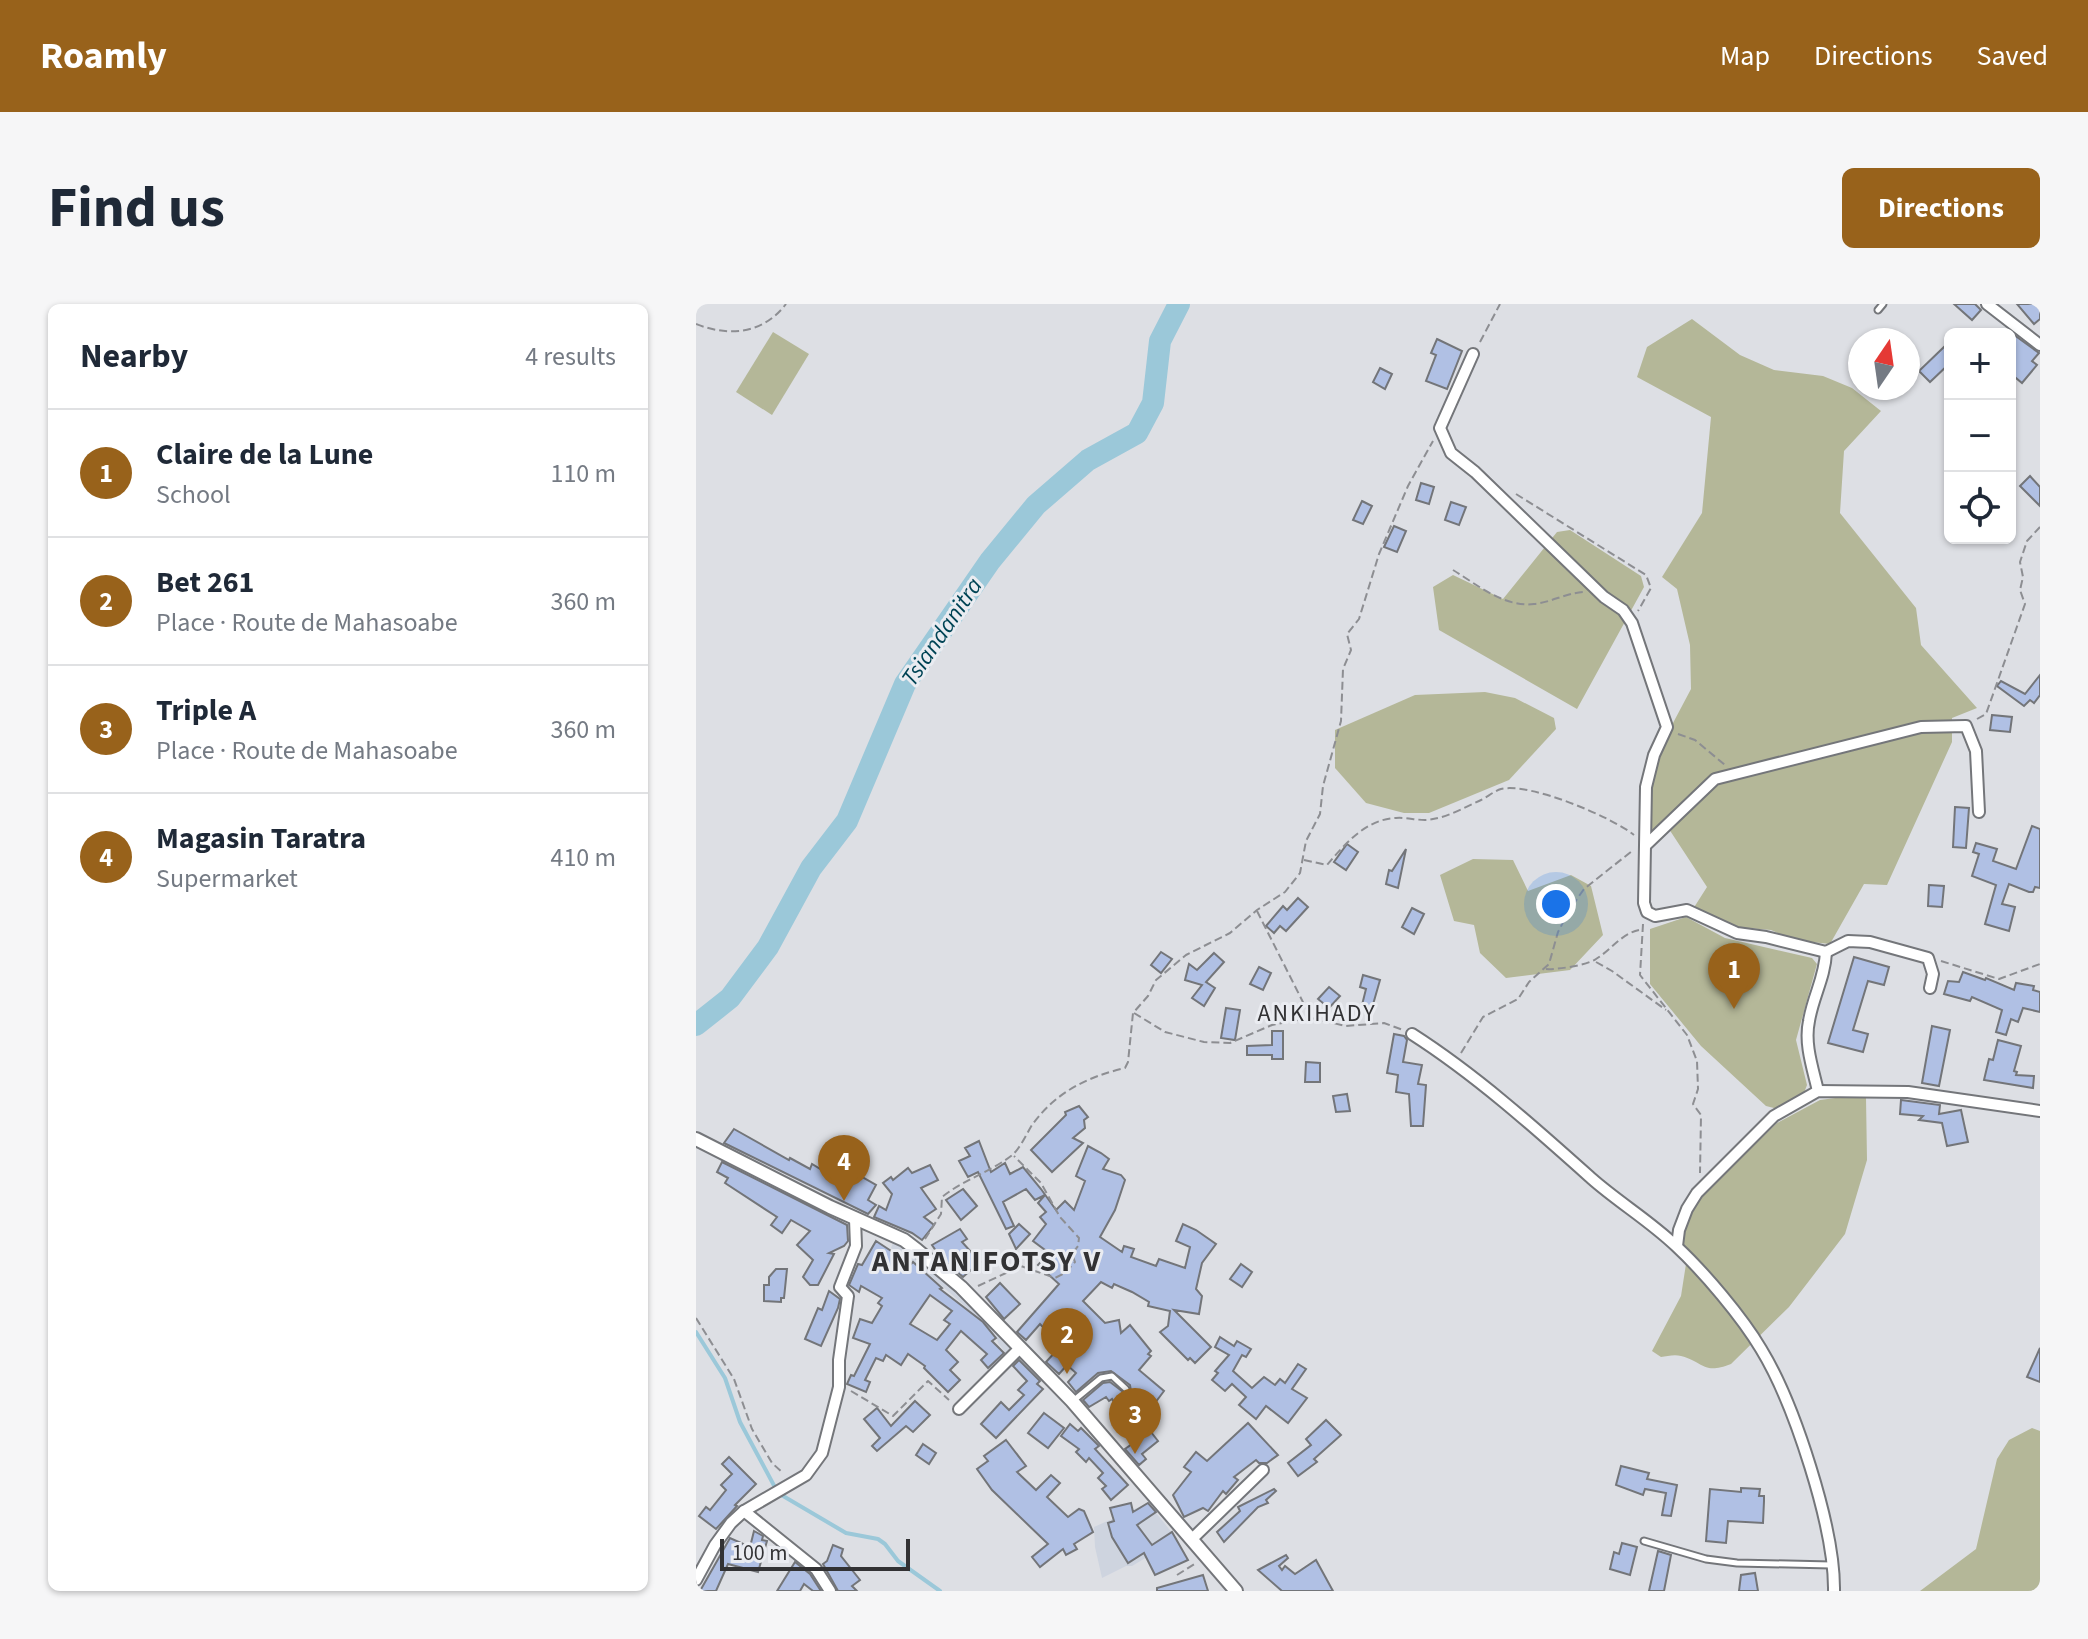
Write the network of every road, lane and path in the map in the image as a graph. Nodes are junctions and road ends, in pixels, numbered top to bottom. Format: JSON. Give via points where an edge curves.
{"nodes":[{"id":1,"x":786,"y":304,"type":"edge"},
{"id":2,"x":1500,"y":304,"type":"edge"},
{"id":3,"x":1987,"y":304,"type":"edge"},
{"id":4,"x":696,"y":324,"type":"edge"},
{"id":5,"x":2040,"y":345,"type":"edge"},
{"id":6,"x":1473,"y":354,"type":"joint"},
{"id":7,"x":1440,"y":428,"type":"junction"},
{"id":8,"x":1512,"y":492,"type":"dead end"},
{"id":9,"x":2040,"y":527,"type":"edge"},
{"id":10,"x":1453,"y":570,"type":"dead end"},
{"id":11,"x":1604,"y":597,"type":"junction"},
{"id":12,"x":1632,"y":623,"type":"junction"},
{"id":13,"x":1966,"y":726,"type":"junction"},
{"id":14,"x":1667,"y":727,"type":"junction"},
{"id":15,"x":1741,"y":772,"type":"junction"},
{"id":16,"x":1979,"y":812,"type":"dead end"},
{"id":17,"x":1646,"y":845,"type":"junction"},
{"id":18,"x":1302,"y":859,"type":"junction"},
{"id":19,"x":1257,"y":910,"type":"junction"},
{"id":20,"x":1647,"y":912,"type":"junction"},
{"id":21,"x":1640,"y":930,"type":"junction"},
{"id":22,"x":1826,"y":952,"type":"junction"},
{"id":23,"x":1928,"y":958,"type":"junction"},
{"id":24,"x":1595,"y":961,"type":"junction"},
{"id":25,"x":2040,"y":964,"type":"edge"},
{"id":26,"x":1544,"y":969,"type":"junction"},
{"id":27,"x":1930,"y":988,"type":"dead end"},
{"id":28,"x":1133,"y":1013,"type":"junction"},
{"id":29,"x":1670,"y":1013,"type":"junction"},
{"id":30,"x":1311,"y":1018,"type":"junction"},
{"id":31,"x":1412,"y":1034,"type":"joint"},
{"id":32,"x":1455,"y":1065,"type":"junction"},
{"id":33,"x":1818,"y":1091,"type":"junction"},
{"id":34,"x":2040,"y":1111,"type":"edge"},
{"id":35,"x":696,"y":1139,"type":"edge"},
{"id":36,"x":1013,"y":1155,"type":"junction"},
{"id":37,"x":1697,"y":1193,"type":"junction"},
{"id":38,"x":855,"y":1219,"type":"junction"},
{"id":39,"x":1677,"y":1246,"type":"junction"},
{"id":40,"x":917,"y":1250,"type":"junction"},
{"id":41,"x":969,"y":1295,"type":"junction"},
{"id":42,"x":696,"y":1318,"type":"edge"},
{"id":43,"x":1020,"y":1348,"type":"junction"},
{"id":44,"x":839,"y":1387,"type":"junction"},
{"id":45,"x":1126,"y":1389,"type":"dead end"},
{"id":46,"x":1072,"y":1401,"type":"junction"},
{"id":47,"x":959,"y":1409,"type":"joint"},
{"id":48,"x":1263,"y":1470,"type":"dead end"},
{"id":49,"x":794,"y":1484,"type":"junction"},
{"id":50,"x":744,"y":1511,"type":"junction"},
{"id":51,"x":1192,"y":1539,"type":"junction"},
{"id":52,"x":1644,"y":1541,"type":"dead end"},
{"id":53,"x":1207,"y":1557,"type":"junction"},
{"id":54,"x":1832,"y":1565,"type":"junction"},
{"id":55,"x":1177,"y":1575,"type":"dead end"},
{"id":56,"x":696,"y":1580,"type":"edge"},
{"id":57,"x":830,"y":1591,"type":"edge"},
{"id":58,"x":1236,"y":1591,"type":"edge"},
{"id":59,"x":1834,"y":1591,"type":"edge"}],
"edges":[{"from":1,"to":4,"type":"path","via":[[767,323],[749,331],[731,333]]},
{"from":2,"to":6,"type":"path"},
{"from":3,"to":5,"type":"street"},
{"from":6,"to":7,"type":"street"},
{"from":7,"to":11,"type":"street","via":[[1451,453]]},
{"from":7,"to":18,"type":"path","via":[[1408,486],[1372,572],[1359,619],[1347,634],[1351,650],[1343,669],[1341,721],[1320,814]]},
{"from":8,"to":12,"type":"path","via":[[1646,575],[1651,588]]},
{"from":9,"to":13,"type":"path","via":[[2027,541],[2020,562],[2025,604],[1986,714]]},
{"from":10,"to":11,"type":"path","via":[[1487,591],[1530,605],[1567,593]]},
{"from":11,"to":12,"type":"street"},
{"from":12,"to":14,"type":"street"},
{"from":13,"to":15,"type":"street","via":[[1921,727]]},
{"from":13,"to":16,"type":"street","via":[[1976,751]]},
{"from":14,"to":15,"type":"path"},
{"from":14,"to":17,"type":"street","via":[[1646,787]]},
{"from":15,"to":17,"type":"street","via":[[1715,779]]},
{"from":17,"to":18,"type":"path","via":[[1608,818],[1548,796],[1501,789],[1433,820],[1380,819],[1347,841],[1327,865]]},
{"from":17,"to":20,"type":"street"},
{"from":17,"to":26,"type":"path","via":[[1584,889],[1564,920]]},
{"from":18,"to":19,"type":"path","via":[[1300,873],[1285,892]]},
{"from":19,"to":28,"type":"path","via":[[1230,933],[1186,955],[1156,980]]},
{"from":19,"to":30,"type":"path"},
{"from":20,"to":21,"type":"path"},
{"from":20,"to":22,"type":"street","via":[[1655,916],[1687,910],[1737,933]]},
{"from":21,"to":24,"type":"path"},
{"from":21,"to":29,"type":"path","via":[[1640,975]]},
{"from":22,"to":23,"type":"street","via":[[1848,941],[1870,942]]},
{"from":22,"to":33,"type":"street","via":[[1807,1040]]},
{"from":23,"to":25,"type":"path","via":[[1999,979]]},
{"from":23,"to":27,"type":"street"},
{"from":24,"to":26,"type":"path"},
{"from":24,"to":29,"type":"path"},
{"from":26,"to":32,"type":"path","via":[[1518,999],[1483,1017]]},
{"from":28,"to":30,"type":"path","via":[[1165,1032],[1230,1043],[1281,1023]]},
{"from":28,"to":36,"type":"path","via":[[1125,1068],[1071,1087],[1044,1109]]},
{"from":29,"to":37,"type":"path","via":[[1687,1035],[1697,1061]]},
{"from":30,"to":31,"type":"path","via":[[1346,1026],[1384,1023]]},
{"from":31,"to":32,"type":"street"},
{"from":32,"to":39,"type":"street"},
{"from":33,"to":34,"type":"street","via":[[1908,1092]]},
{"from":33,"to":37,"type":"street","via":[[1774,1116]]},
{"from":35,"to":38,"type":"street"},
{"from":36,"to":40,"type":"path","via":[[942,1197],[935,1227]]},
{"from":36,"to":41,"type":"path","via":[[1041,1183],[1079,1238],[1072,1254],[1075,1262],[1055,1278],[1021,1266],[984,1281]]},
{"from":37,"to":39,"type":"street"},
{"from":38,"to":40,"type":"street"},
{"from":38,"to":44,"type":"street","via":[[856,1246],[840,1287],[848,1296]]},
{"from":39,"to":54,"type":"street","via":[[1762,1350],[1796,1427]]},
{"from":40,"to":41,"type":"street"},
{"from":41,"to":43,"type":"street"},
{"from":42,"to":49,"type":"path","via":[[734,1379],[752,1429],[772,1463]]},
{"from":43,"to":46,"type":"street"},
{"from":43,"to":47,"type":"street"},
{"from":44,"to":47,"type":"path","via":[[893,1416],[928,1381]]},
{"from":44,"to":49,"type":"street","via":[[822,1453]]},
{"from":45,"to":46,"type":"lane","via":[[1112,1376],[1101,1378]]},
{"from":46,"to":51,"type":"street"},
{"from":48,"to":51,"type":"street"},
{"from":49,"to":50,"type":"street"},
{"from":50,"to":56,"type":"street","via":[[715,1545]]},
{"from":50,"to":57,"type":"street","via":[[816,1569]]},
{"from":51,"to":53,"type":"street"},
{"from":52,"to":54,"type":"lane","via":[[1737,1563]]},
{"from":53,"to":55,"type":"path"},
{"from":53,"to":58,"type":"street"},
{"from":54,"to":59,"type":"street"}]}
